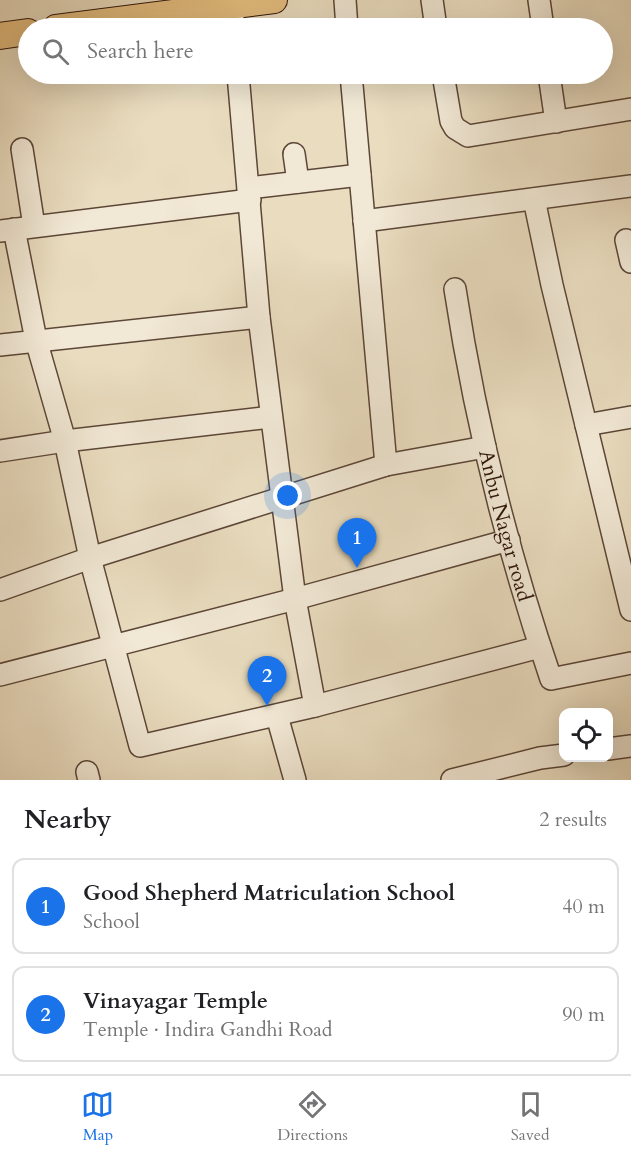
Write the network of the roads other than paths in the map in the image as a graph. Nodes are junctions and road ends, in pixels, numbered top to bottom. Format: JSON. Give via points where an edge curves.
{"nodes":[{"id":1,"x":274,"y":0,"type":"edge"},
{"id":2,"x":345,"y":0,"type":"edge"},
{"id":3,"x":432,"y":0,"type":"edge"},
{"id":4,"x":539,"y":0,"type":"edge"},
{"id":5,"x":232,"y":12,"type":"edge"},
{"id":6,"x":166,"y":18,"type":"edge"},
{"id":7,"x":346,"y":18,"type":"edge"},
{"id":8,"x":435,"y":18,"type":"edge"},
{"id":9,"x":542,"y":18,"type":"edge"},
{"id":10,"x":18,"y":33,"type":"edge"},
{"id":11,"x":0,"y":36,"type":"edge"},
{"id":12,"x":239,"y":84,"type":"edge"},
{"id":13,"x":352,"y":84,"type":"edge"},
{"id":14,"x":445,"y":84,"type":"edge"},
{"id":15,"x":550,"y":84,"type":"edge"},
{"id":16,"x":631,"y":109,"type":"edge"},
{"id":17,"x":556,"y":122,"type":"junction"},
{"id":18,"x":22,"y":149,"type":"dead end"},
{"id":19,"x":294,"y":154,"type":"dead end"},
{"id":20,"x":360,"y":175,"type":"junction"},
{"id":21,"x":298,"y":182,"type":"junction"},
{"id":22,"x":631,"y":186,"type":"edge"},
{"id":23,"x":249,"y":194,"type":"junction"},
{"id":24,"x":534,"y":199,"type":"junction"},
{"id":25,"x":364,"y":221,"type":"junction"},
{"id":26,"x":16,"y":229,"type":"edge"},
{"id":27,"x":626,"y":240,"type":"dead end"},
{"id":28,"x":631,"y":262,"type":"edge"},
{"id":29,"x":455,"y":289,"type":"dead end"},
{"id":30,"x":259,"y":317,"type":"junction"},
{"id":31,"x":36,"y":340,"type":"junction"},
{"id":32,"x":0,"y":345,"type":"edge"},
{"id":33,"x":271,"y":417,"type":"junction"},
{"id":34,"x":631,"y":417,"type":"edge"},
{"id":35,"x":586,"y":425,"type":"junction"},
{"id":36,"x":65,"y":441,"type":"junction"},
{"id":37,"x":485,"y":447,"type":"junction"},
{"id":38,"x":0,"y":451,"type":"edge"},
{"id":39,"x":386,"y":465,"type":"junction"},
{"id":40,"x":281,"y":496,"type":"junction"},
{"id":41,"x":508,"y":540,"type":"junction"},
{"id":42,"x":90,"y":558,"type":"junction"},
{"id":43,"x":0,"y":590,"type":"edge"},
{"id":44,"x":296,"y":600,"type":"junction"},
{"id":45,"x":631,"y":610,"type":"edge"},
{"id":46,"x":113,"y":647,"type":"junction"},
{"id":47,"x":540,"y":647,"type":"junction"},
{"id":48,"x":631,"y":663,"type":"edge"},
{"id":49,"x":0,"y":675,"type":"edge"},
{"id":50,"x":315,"y":706,"type":"junction"},
{"id":51,"x":277,"y":716,"type":"junction"},
{"id":52,"x":631,"y":747,"type":"edge"},
{"id":53,"x":613,"y":749,"type":"edge"},
{"id":54,"x":559,"y":756,"type":"edge"},
{"id":55,"x":295,"y":780,"type":"edge"},
{"id":56,"x":452,"y":780,"type":"edge"}],
"edges":[{"from":1,"to":5,"type":"main road"},
{"from":2,"to":7,"type":"street"},
{"from":3,"to":8,"type":"street"},
{"from":4,"to":9,"type":"street"},
{"from":5,"to":6,"type":"main road"},
{"from":10,"to":11,"type":"main road"},
{"from":12,"to":23,"type":"street"},
{"from":13,"to":20,"type":"street"},
{"from":14,"to":17,"type":"street","via":[[451,121],[468,136]]},
{"from":15,"to":17,"type":"street"},
{"from":16,"to":17,"type":"street"},
{"from":18,"to":26,"type":"street"},
{"from":19,"to":21,"type":"street"},
{"from":20,"to":21,"type":"street"},
{"from":20,"to":25,"type":"street"},
{"from":21,"to":23,"type":"street"},
{"from":22,"to":24,"type":"street"},
{"from":23,"to":26,"type":"street"},
{"from":23,"to":30,"type":"street"},
{"from":24,"to":25,"type":"street"},
{"from":24,"to":35,"type":"street"},
{"from":25,"to":39,"type":"street"},
{"from":26,"to":31,"type":"street"},
{"from":27,"to":28,"type":"street"},
{"from":29,"to":37,"type":"street","name":"Anbu Nagar road","via":[[465,358]]},
{"from":30,"to":31,"type":"street"},
{"from":30,"to":33,"type":"street"},
{"from":31,"to":32,"type":"street"},
{"from":31,"to":36,"type":"street"},
{"from":33,"to":36,"type":"street"},
{"from":33,"to":40,"type":"street"},
{"from":34,"to":35,"type":"street"},
{"from":35,"to":45,"type":"street"},
{"from":36,"to":38,"type":"street"},
{"from":36,"to":42,"type":"street"},
{"from":37,"to":39,"type":"street"},
{"from":37,"to":41,"type":"street","name":"Anbu Nagar road"},
{"from":39,"to":40,"type":"street"},
{"from":40,"to":42,"type":"street"},
{"from":40,"to":44,"type":"street"},
{"from":41,"to":44,"type":"street"},
{"from":41,"to":47,"type":"street","name":"Anbu Nagar road"},
{"from":42,"to":43,"type":"street"},
{"from":42,"to":46,"type":"street"},
{"from":44,"to":46,"type":"street"},
{"from":44,"to":50,"type":"street"},
{"from":46,"to":49,"type":"street"},
{"from":46,"to":51,"type":"street","via":[[140,746]]},
{"from":47,"to":48,"type":"street","name":"Anbu Nagar road","via":[[551,679]]},
{"from":47,"to":50,"type":"street"},
{"from":50,"to":51,"type":"street"},
{"from":51,"to":55,"type":"street"},
{"from":52,"to":53,"type":"street"},
{"from":54,"to":56,"type":"street"}]}
